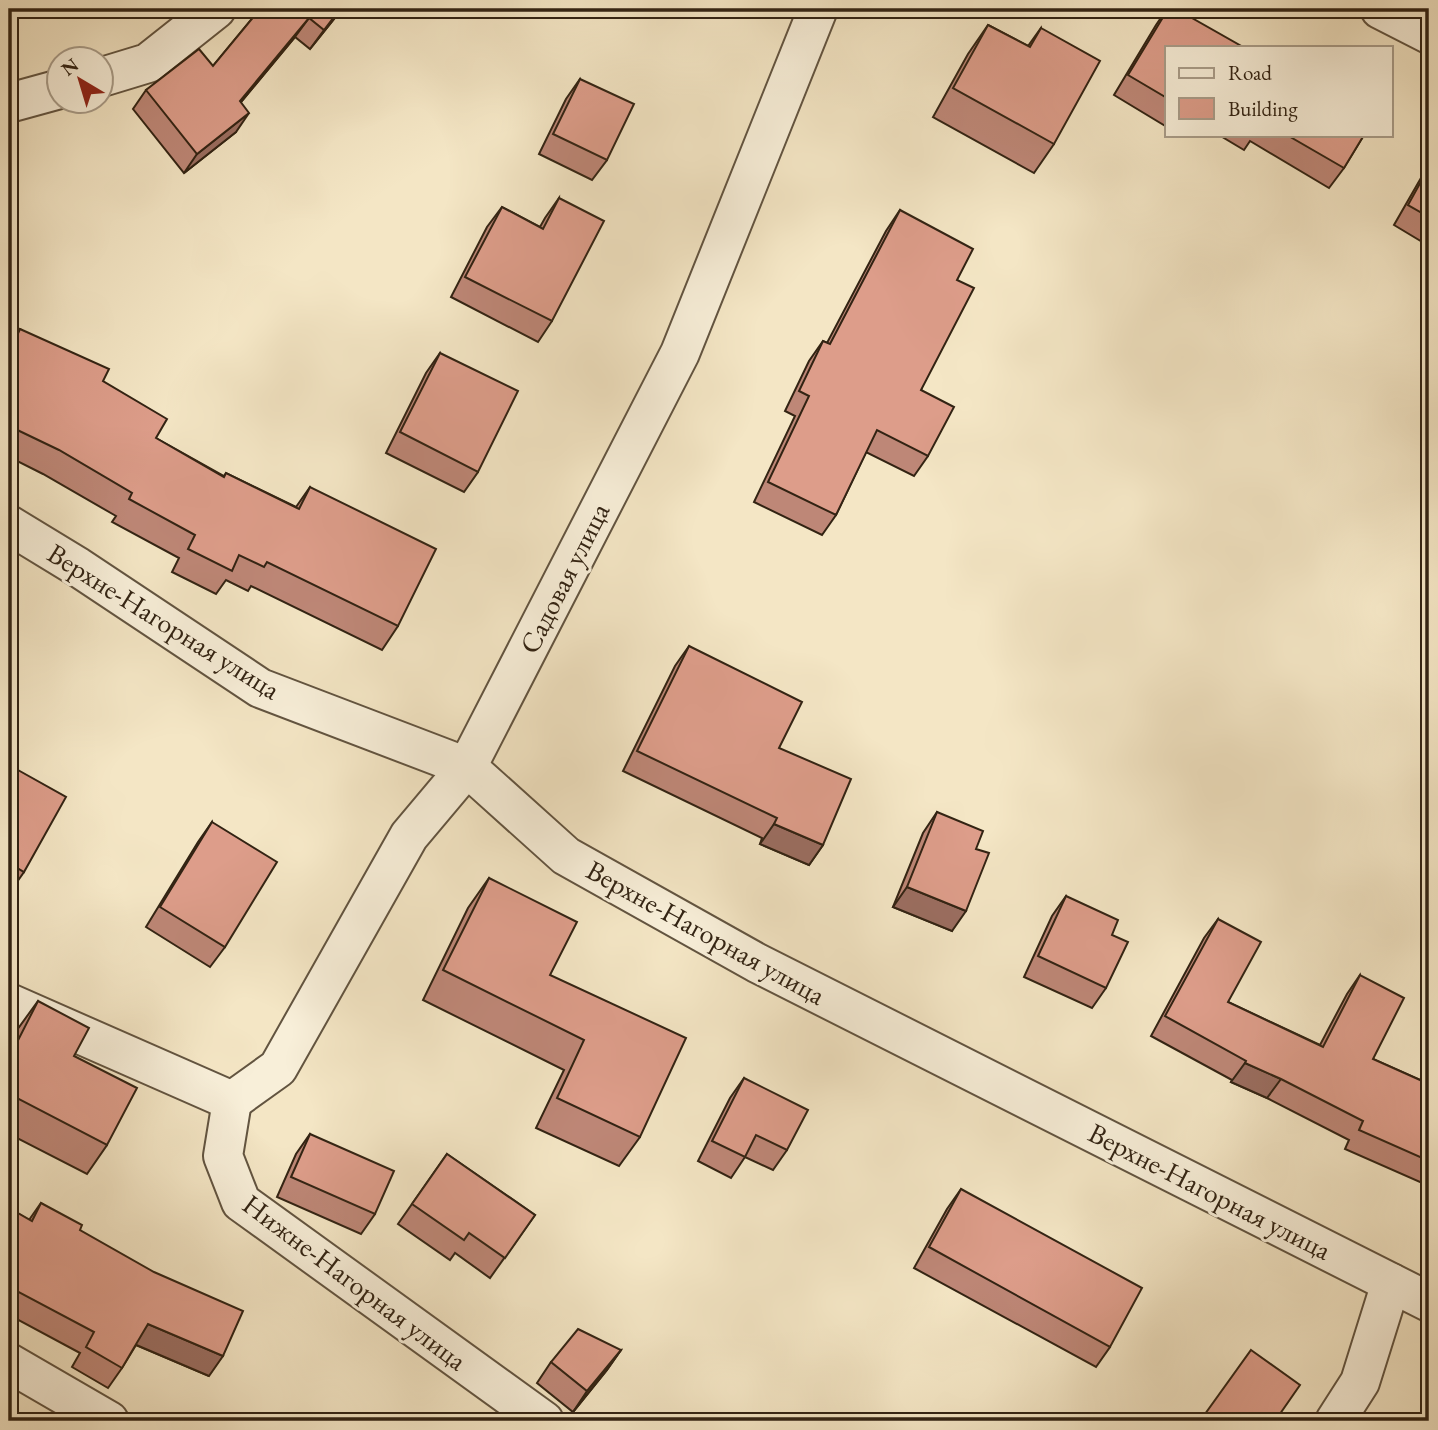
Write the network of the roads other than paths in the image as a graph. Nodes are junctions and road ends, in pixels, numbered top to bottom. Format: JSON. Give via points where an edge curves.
{"nodes":[{"id":1,"x":216,"y":9,"type":"edge"},
{"id":2,"x":818,"y":9,"type":"edge"},
{"id":3,"x":1380,"y":9,"type":"edge"},
{"id":4,"x":1429,"y":34,"type":"edge"},
{"id":5,"x":116,"y":73,"type":"edge"},
{"id":6,"x":46,"y":93,"type":"edge"},
{"id":7,"x":9,"y":103,"type":"edge"},
{"id":8,"x":9,"y":526,"type":"edge"},
{"id":9,"x":467,"y":767,"type":"junction"},
{"id":10,"x":9,"y":1003,"type":"edge"},
{"id":11,"x":232,"y":1101,"type":"junction"},
{"id":12,"x":1391,"y":1283,"type":"junction"},
{"id":13,"x":1429,"y":1302,"type":"edge"},
{"id":14,"x":9,"y":1363,"type":"edge"},
{"id":15,"x":109,"y":1421,"type":"edge"},
{"id":16,"x":544,"y":1421,"type":"edge"},
{"id":17,"x":1335,"y":1421,"type":"edge"}],
"edges":[{"from":1,"to":5,"type":"street","via":[[148,63]]},
{"from":2,"to":9,"type":"street","name":"Садовая улица","via":[[680,353]]},
{"from":3,"to":4,"type":"street"},
{"from":6,"to":7,"type":"street"},
{"from":8,"to":9,"type":"street","name":"Верхне-Нагорная улица","via":[[260,688]]},
{"from":9,"to":11,"type":"street","name":"Садовая улица","via":[[409,835],[278,1068]]},
{"from":9,"to":12,"type":"street","name":"Верхне-Нагорная улица","via":[[566,856],[757,963]]},
{"from":10,"to":11,"type":"street"},
{"from":11,"to":16,"type":"street","name":"Нижне-Нагорная улица","via":[[223,1156],[242,1202]]},
{"from":12,"to":13,"type":"street","name":"Верхне-Нагорная улица"},
{"from":12,"to":17,"type":"street","via":[[1360,1382]]},
{"from":14,"to":15,"type":"street"}]}
